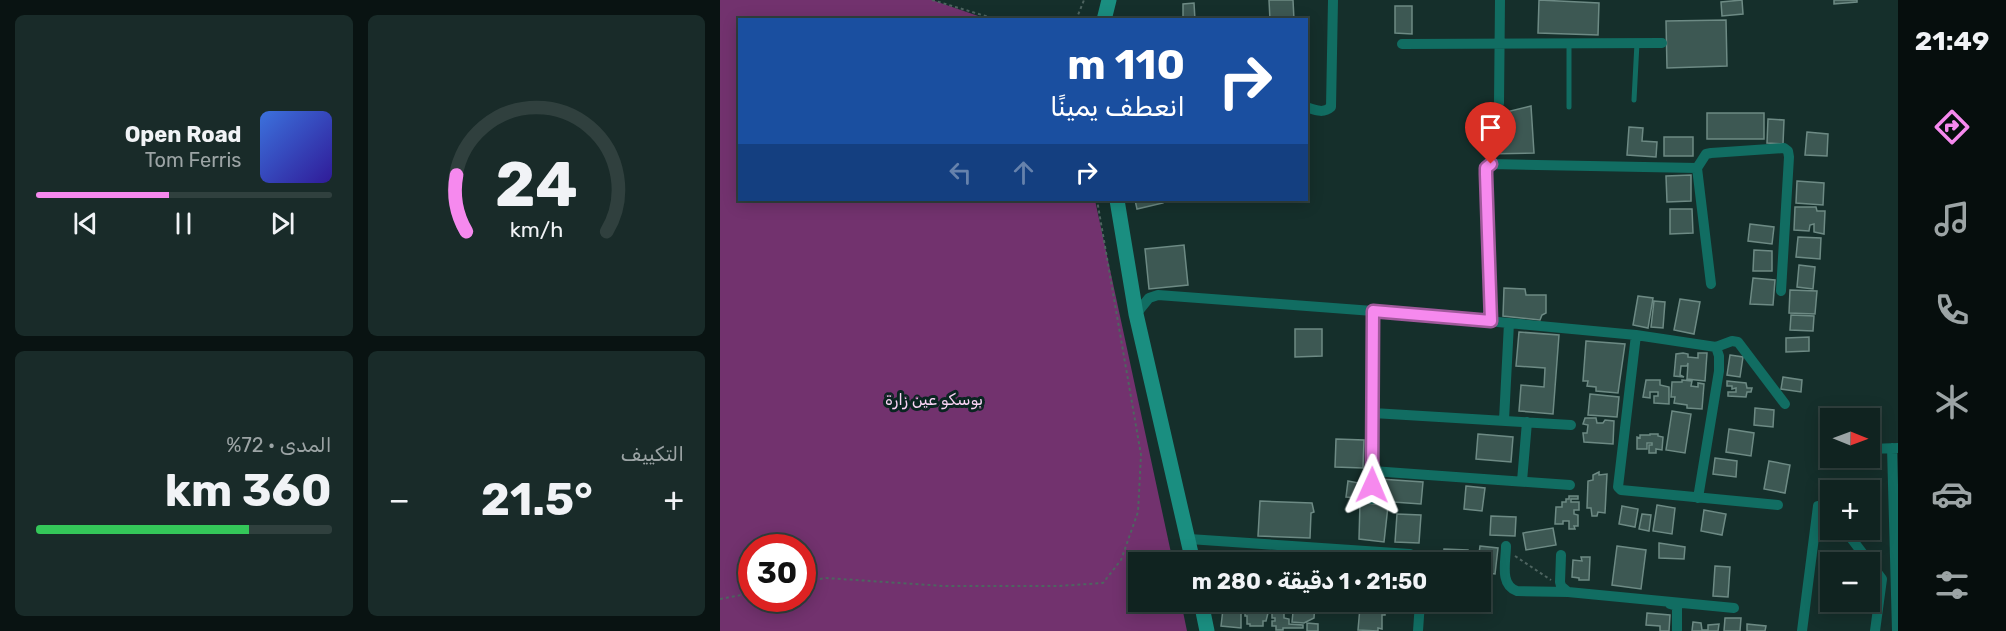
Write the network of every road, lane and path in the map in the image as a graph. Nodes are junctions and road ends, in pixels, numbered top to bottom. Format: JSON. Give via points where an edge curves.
{"nodes":[{"id":1,"x":932,"y":0,"type":"edge"},
{"id":2,"x":1084,"y":0,"type":"edge"},
{"id":3,"x":1109,"y":0,"type":"edge"},
{"id":4,"x":1333,"y":0,"type":"edge"},
{"id":5,"x":1500,"y":0,"type":"edge"},
{"id":6,"x":992,"y":18,"type":"edge"},
{"id":7,"x":1077,"y":18,"type":"edge"},
{"id":8,"x":1104,"y":18,"type":"edge"},
{"id":9,"x":1500,"y":43,"type":"junction"},
{"id":10,"x":1569,"y":43,"type":"junction"},
{"id":11,"x":1637,"y":43,"type":"junction"},
{"id":12,"x":1662,"y":43,"type":"dead end"},
{"id":13,"x":1402,"y":44,"type":"dead end"},
{"id":14,"x":1634,"y":100,"type":"dead end"},
{"id":15,"x":1499,"y":103,"type":"dead end"},
{"id":16,"x":1569,"y":107,"type":"dead end"},
{"id":17,"x":1308,"y":108,"type":"edge"},
{"id":18,"x":1697,"y":168,"type":"junction"},
{"id":19,"x":1097,"y":201,"type":"edge"},
{"id":20,"x":1117,"y":201,"type":"edge"},
{"id":21,"x":1711,"y":284,"type":"dead end"},
{"id":22,"x":1781,"y":291,"type":"dead end"},
{"id":23,"x":1373,"y":311,"type":"junction"},
{"id":24,"x":1136,"y":314,"type":"junction"},
{"id":25,"x":1491,"y":321,"type":"junction"},
{"id":26,"x":1509,"y":323,"type":"junction"},
{"id":27,"x":1636,"y":335,"type":"junction"},
{"id":28,"x":1716,"y":347,"type":"junction"},
{"id":29,"x":1785,"y":404,"type":"dead end"},
{"id":30,"x":1373,"y":413,"type":"junction"},
{"id":31,"x":1504,"y":420,"type":"junction"},
{"id":32,"x":1527,"y":422,"type":"junction"},
{"id":33,"x":1571,"y":425,"type":"dead end"},
{"id":34,"x":1895,"y":448,"type":"edge"},
{"id":35,"x":1880,"y":449,"type":"edge"},
{"id":36,"x":1372,"y":471,"type":"junction"},
{"id":37,"x":1522,"y":481,"type":"junction"},
{"id":38,"x":1570,"y":484,"type":"dead end"},
{"id":39,"x":1698,"y":498,"type":"junction"},
{"id":40,"x":1372,"y":499,"type":"dead end"},
{"id":41,"x":1778,"y":505,"type":"dead end"},
{"id":42,"x":1820,"y":506,"type":"edge"},
{"id":43,"x":1896,"y":515,"type":"edge"},
{"id":44,"x":1189,"y":539,"type":"junction"},
{"id":45,"x":1853,"y":540,"type":"edge"},
{"id":46,"x":1506,"y":548,"type":"joint"},
{"id":47,"x":1191,"y":552,"type":"edge"},
{"id":48,"x":1381,"y":552,"type":"edge"},
{"id":49,"x":1562,"y":555,"type":"dead end"},
{"id":50,"x":816,"y":580,"type":"edge"},
{"id":51,"x":1564,"y":589,"type":"junction"},
{"id":52,"x":738,"y":596,"type":"edge"},
{"id":53,"x":720,"y":599,"type":"edge"},
{"id":54,"x":1666,"y":602,"type":"junction"},
{"id":55,"x":1734,"y":608,"type":"dead end"},
{"id":56,"x":1203,"y":612,"type":"edge"},
{"id":57,"x":1419,"y":612,"type":"edge"},
{"id":58,"x":1207,"y":631,"type":"edge"},
{"id":59,"x":1418,"y":631,"type":"edge"},
{"id":60,"x":1677,"y":631,"type":"edge"},
{"id":61,"x":1802,"y":631,"type":"edge"},
{"id":62,"x":1875,"y":631,"type":"edge"},
{"id":63,"x":1897,"y":631,"type":"edge"}],
"edges":[{"from":1,"to":6,"type":"path"},
{"from":2,"to":7,"type":"path"},
{"from":3,"to":8,"type":"main road"},
{"from":4,"to":17,"type":"street","via":[[1330,107],[1322,112]]},
{"from":5,"to":9,"type":"street"},
{"from":9,"to":10,"type":"street"},
{"from":9,"to":13,"type":"street"},
{"from":9,"to":15,"type":"street"},
{"from":10,"to":11,"type":"street"},
{"from":10,"to":16,"type":"lane"},
{"from":11,"to":12,"type":"street"},
{"from":11,"to":14,"type":"lane"},
{"from":18,"to":21,"type":"street"},
{"from":18,"to":22,"type":"street","via":[[1711,153],[1784,148],[1788,151]]},
{"from":18,"to":25,"type":"street","via":[[1491,164],[1486,174]]},
{"from":19,"to":50,"type":"path","via":[[1141,454],[1138,512],[1121,560],[1103,583],[1059,586]]},
{"from":20,"to":24,"type":"main road"},
{"from":23,"to":24,"type":"street","via":[[1158,295],[1149,298]]},
{"from":23,"to":25,"type":"street"},
{"from":23,"to":30,"type":"street"},
{"from":24,"to":44,"type":"main road"},
{"from":25,"to":26,"type":"street"},
{"from":26,"to":27,"type":"street"},
{"from":26,"to":31,"type":"street"},
{"from":27,"to":28,"type":"street"},
{"from":27,"to":39,"type":"street","via":[[1618,488]]},
{"from":28,"to":29,"type":"street","via":[[1738,342]]},
{"from":28,"to":39,"type":"street","via":[[1719,371]]},
{"from":30,"to":31,"type":"street"},
{"from":30,"to":36,"type":"street"},
{"from":31,"to":32,"type":"street"},
{"from":32,"to":33,"type":"street"},
{"from":32,"to":37,"type":"street"},
{"from":34,"to":35,"type":"street"},
{"from":34,"to":43,"type":"street"},
{"from":36,"to":37,"type":"street"},
{"from":36,"to":40,"type":"street"},
{"from":37,"to":38,"type":"street"},
{"from":39,"to":41,"type":"street"},
{"from":42,"to":61,"type":"street"},
{"from":43,"to":63,"type":"street"},
{"from":44,"to":47,"type":"main road"},
{"from":44,"to":48,"type":"street"},
{"from":45,"to":62,"type":"street","via":[[1882,579]]},
{"from":46,"to":51,"type":"path"},
{"from":46,"to":51,"type":"street","via":[[1505,578],[1510,588]]},
{"from":49,"to":51,"type":"street"},
{"from":51,"to":54,"type":"street"},
{"from":52,"to":53,"type":"path"},
{"from":54,"to":55,"type":"street"},
{"from":54,"to":60,"type":"street","via":[[1677,606]]},
{"from":56,"to":58,"type":"main road"},
{"from":57,"to":59,"type":"street"}]}
